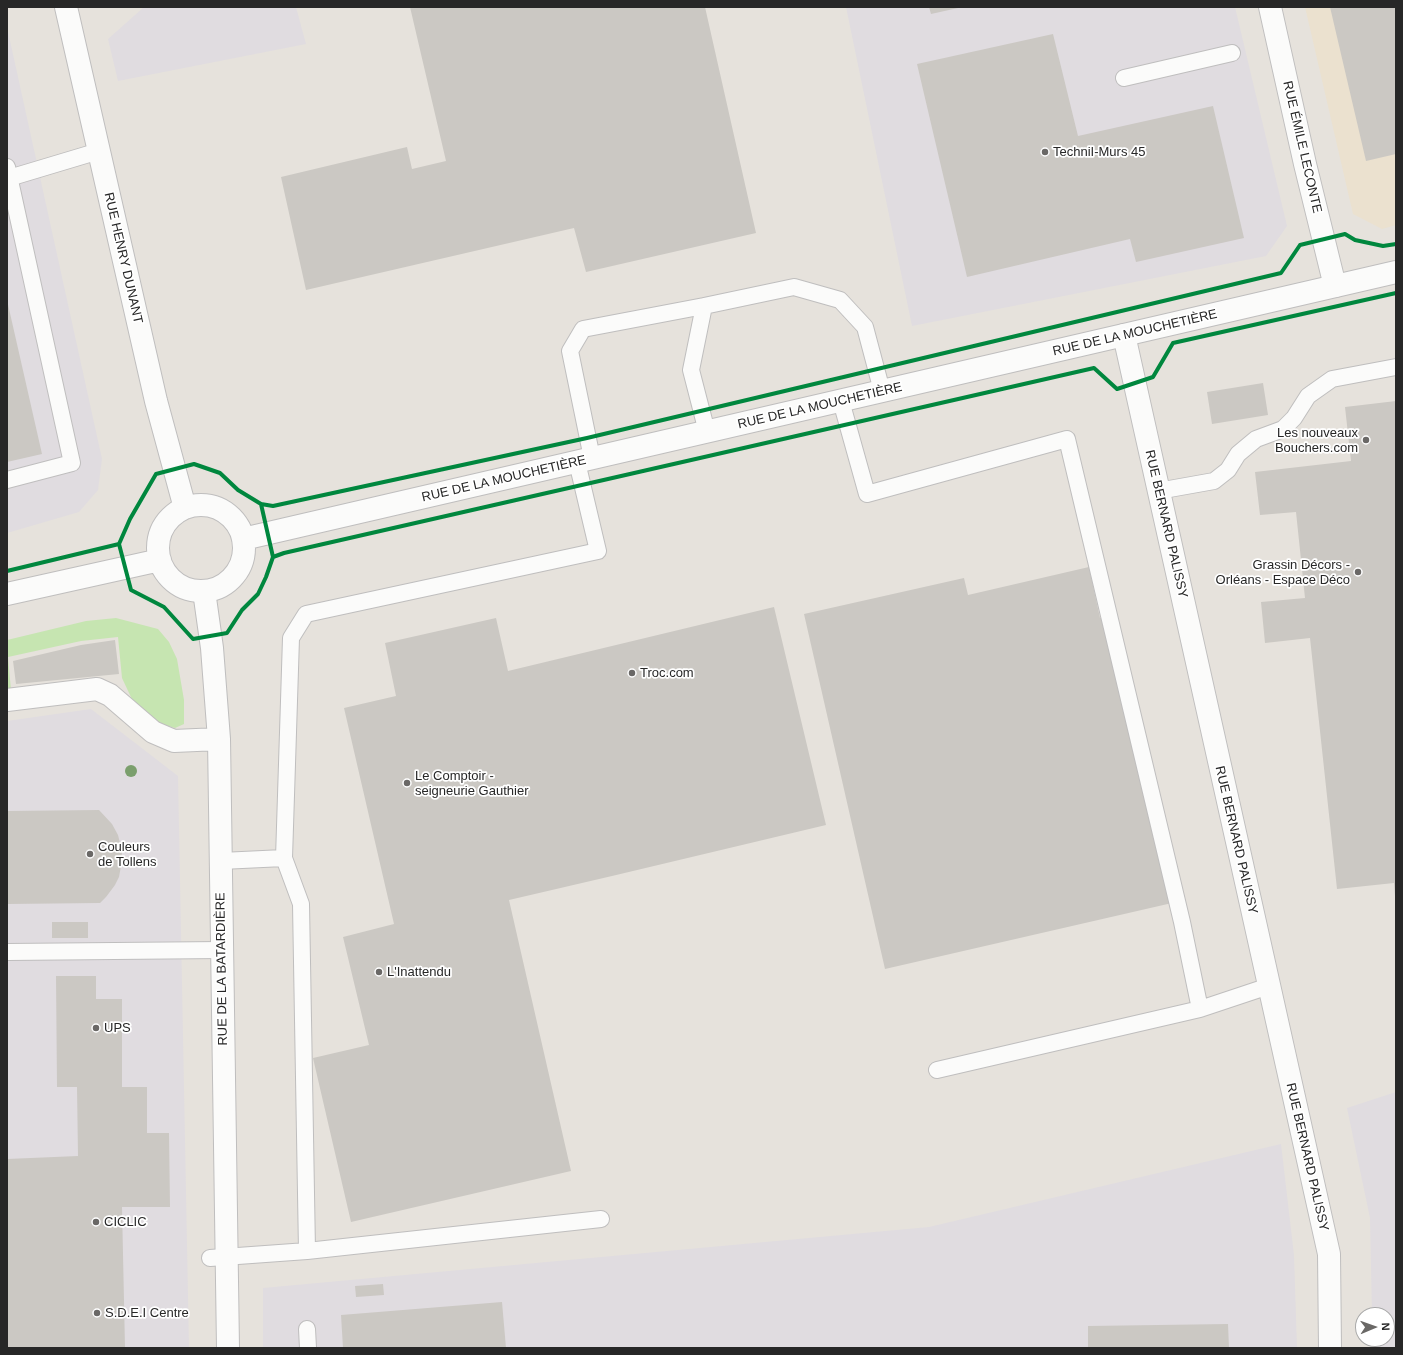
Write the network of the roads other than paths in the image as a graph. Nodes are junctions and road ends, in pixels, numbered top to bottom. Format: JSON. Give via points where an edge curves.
{"nodes":[{"id":1,"x":66,"y":7,"type":"edge"},
{"id":2,"x":1270,"y":7,"type":"edge"},
{"id":3,"x":1232,"y":53,"type":"dead end"},
{"id":4,"x":1124,"y":78,"type":"dead end"},
{"id":5,"x":99,"y":151,"type":"junction"},
{"id":6,"x":8,"y":172,"type":"edge"},
{"id":7,"x":1396,"y":272,"type":"edge"},
{"id":8,"x":1335,"y":286,"type":"junction"},
{"id":9,"x":704,"y":306,"type":"junction"},
{"id":10,"x":1124,"y":335,"type":"junction"},
{"id":11,"x":1396,"y":368,"type":"edge"},
{"id":12,"x":882,"y":391,"type":"junction"},
{"id":13,"x":841,"y":401,"type":"junction"},
{"id":14,"x":707,"y":432,"type":"junction"},
{"id":15,"x":584,"y":460,"type":"junction"},
{"id":16,"x":7,"y":480,"type":"edge"},
{"id":17,"x":1158,"y":491,"type":"junction"},
{"id":18,"x":185,"y":508,"type":"junction"},
{"id":19,"x":243,"y":539,"type":"junction"},
{"id":20,"x":160,"y":560,"type":"junction"},
{"id":21,"x":204,"y":591,"type":"junction"},
{"id":22,"x":7,"y":594,"type":"edge"},
{"id":23,"x":7,"y":700,"type":"edge"},
{"id":24,"x":220,"y":739,"type":"junction"},
{"id":25,"x":284,"y":858,"type":"junction"},
{"id":26,"x":221,"y":861,"type":"junction"},
{"id":27,"x":222,"y":950,"type":"junction"},
{"id":28,"x":7,"y":952,"type":"edge"},
{"id":29,"x":1269,"y":986,"type":"junction"},
{"id":30,"x":1200,"y":1009,"type":"junction"},
{"id":31,"x":937,"y":1070,"type":"dead end"},
{"id":32,"x":601,"y":1219,"type":"dead end"},
{"id":33,"x":307,"y":1251,"type":"junction"},
{"id":34,"x":218,"y":1258,"type":"junction"},
{"id":35,"x":307,"y":1329,"type":"dead end"},
{"id":36,"x":228,"y":1348,"type":"edge"},
{"id":37,"x":308,"y":1348,"type":"edge"},
{"id":38,"x":1330,"y":1348,"type":"edge"}],
"edges":[{"from":1,"to":5,"type":"street","name":"RUE HENRY DUNANT"},
{"from":2,"to":8,"type":"street","name":"RUE ÉMILE LECONTE"},
{"from":3,"to":4,"type":"lane"},
{"from":5,"to":6,"type":"lane"},
{"from":5,"to":18,"type":"street","name":"RUE HENRY DUNANT","via":[[156,401]]},
{"from":6,"to":16,"type":"lane","via":[[72,463]]},
{"from":7,"to":8,"type":"street","name":"RUE DE LA MOUCHETIÈRE"},
{"from":8,"to":10,"type":"street","name":"RUE DE LA MOUCHETIÈRE"},
{"from":9,"to":12,"type":"lane","via":[[794,287],[840,300],[866,327]]},
{"from":9,"to":14,"type":"lane","via":[[691,370]]},
{"from":9,"to":15,"type":"lane","via":[[583,329],[570,351]]},
{"from":10,"to":12,"type":"street","name":"RUE DE LA MOUCHETIÈRE"},
{"from":10,"to":17,"type":"street","name":"RUE BERNARD PALISSY"},
{"from":11,"to":17,"type":"lane","via":[[1332,379],[1308,396],[1294,418],[1283,429],[1256,439],[1238,454],[1228,470],[1214,481]]},
{"from":12,"to":13,"type":"street","name":"RUE DE LA MOUCHETIÈRE"},
{"from":13,"to":14,"type":"street","name":"RUE DE LA MOUCHETIÈRE"},
{"from":13,"to":30,"type":"lane","via":[[867,494],[1067,439],[1182,922]]},
{"from":14,"to":15,"type":"street","name":"RUE DE LA MOUCHETIÈRE"},
{"from":15,"to":19,"type":"street","name":"RUE DE LA MOUCHETIÈRE"},
{"from":15,"to":25,"type":"lane","via":[[598,551],[306,614],[291,638]]},
{"from":17,"to":29,"type":"street","name":"RUE BERNARD PALISSY"},
{"from":18,"to":19,"type":"street","via":[[198,505],[222,510],[232,518]]},
{"from":18,"to":20,"type":"street","via":[[166,523],[160,535]]},
{"from":19,"to":21,"type":"street","via":[[244,554],[239,568],[230,580],[218,588]]},
{"from":20,"to":21,"type":"street","via":[[166,573],[176,583],[190,590]]},
{"from":20,"to":22,"type":"street"},
{"from":21,"to":24,"type":"street","name":"RUE DE LA BATARDIÈRE"},
{"from":23,"to":24,"type":"street","via":[[97,689],[110,695],[153,732],[174,740]]},
{"from":24,"to":26,"type":"street","name":"RUE DE LA BATARDIÈRE"},
{"from":25,"to":26,"type":"lane"},
{"from":25,"to":33,"type":"lane","via":[[301,904]]},
{"from":26,"to":27,"type":"street","name":"RUE DE LA BATARDIÈRE"},
{"from":27,"to":28,"type":"lane"},
{"from":27,"to":34,"type":"street","name":"RUE DE LA BATARDIÈRE"},
{"from":29,"to":30,"type":"lane"},
{"from":29,"to":38,"type":"street","name":"RUE BERNARD PALISSY","via":[[1329,1254]]},
{"from":30,"to":31,"type":"lane"},
{"from":32,"to":33,"type":"lane"},
{"from":33,"to":34,"type":"lane"},
{"from":34,"to":36,"type":"street","name":"RUE DE LA BATARDIÈRE"},
{"from":35,"to":37,"type":"lane"}]}
